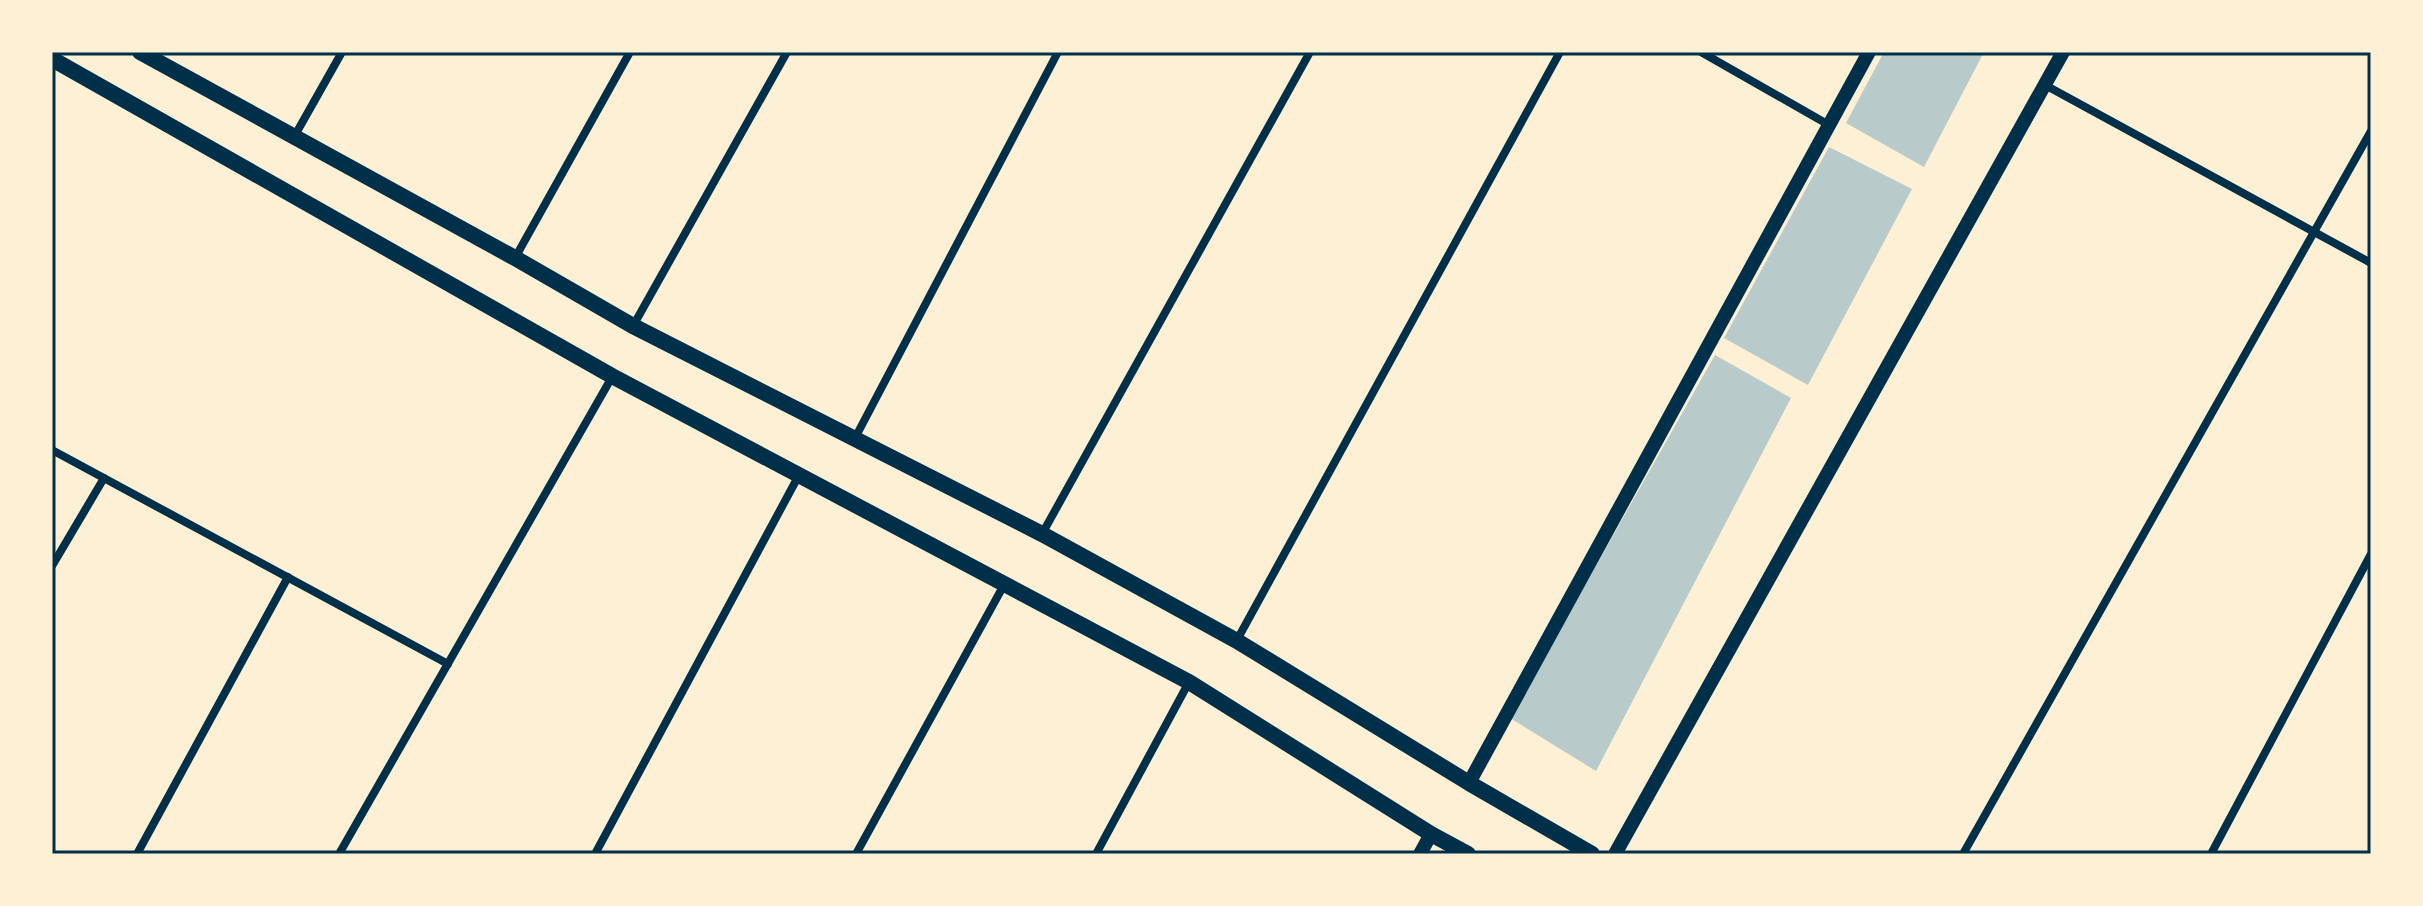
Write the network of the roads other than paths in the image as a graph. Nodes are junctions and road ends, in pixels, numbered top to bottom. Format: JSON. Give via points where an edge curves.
{"nodes":[{"id":1,"x":140,"y":52,"type":"edge"},
{"id":2,"x":342,"y":52,"type":"edge"},
{"id":3,"x":630,"y":52,"type":"edge"},
{"id":4,"x":787,"y":52,"type":"edge"},
{"id":5,"x":1058,"y":52,"type":"edge"},
{"id":6,"x":1310,"y":52,"type":"edge"},
{"id":7,"x":1560,"y":52,"type":"edge"},
{"id":8,"x":1701,"y":52,"type":"edge"},
{"id":9,"x":1869,"y":52,"type":"edge"},
{"id":10,"x":2063,"y":52,"type":"edge"},
{"id":11,"x":52,"y":59,"type":"edge"},
{"id":12,"x":2045,"y":85,"type":"junction"},
{"id":13,"x":1829,"y":125,"type":"junction"},
{"id":14,"x":2371,"y":131,"type":"edge"},
{"id":15,"x":294,"y":137,"type":"junction"},
{"id":16,"x":2313,"y":230,"type":"junction"},
{"id":17,"x":515,"y":258,"type":"junction"},
{"id":18,"x":2371,"y":263,"type":"edge"},
{"id":19,"x":633,"y":326,"type":"junction"},
{"id":20,"x":612,"y":376,"type":"junction"},
{"id":21,"x":854,"y":440,"type":"junction"},
{"id":22,"x":52,"y":450,"type":"edge"},
{"id":23,"x":799,"y":474,"type":"junction"},
{"id":24,"x":104,"y":478,"type":"junction"},
{"id":25,"x":1042,"y":534,"type":"junction"},
{"id":26,"x":2371,"y":554,"type":"edge"},
{"id":27,"x":52,"y":566,"type":"edge"},
{"id":28,"x":288,"y":577,"type":"junction"},
{"id":29,"x":1005,"y":582,"type":"junction"},
{"id":30,"x":1237,"y":641,"type":"junction"},
{"id":31,"x":448,"y":664,"type":"junction"},
{"id":32,"x":1189,"y":682,"type":"junction"},
{"id":33,"x":1469,"y":783,"type":"junction"},
{"id":34,"x":1431,"y":834,"type":"junction"},
{"id":35,"x":137,"y":854,"type":"edge"},
{"id":36,"x":339,"y":854,"type":"edge"},
{"id":37,"x":595,"y":854,"type":"edge"},
{"id":38,"x":856,"y":854,"type":"edge"},
{"id":39,"x":1096,"y":854,"type":"edge"},
{"id":40,"x":1420,"y":854,"type":"edge"},
{"id":41,"x":1468,"y":854,"type":"edge"},
{"id":42,"x":1592,"y":854,"type":"edge"},
{"id":43,"x":1615,"y":854,"type":"edge"},
{"id":44,"x":1963,"y":854,"type":"edge"},
{"id":45,"x":2211,"y":854,"type":"edge"}],
"edges":[{"from":1,"to":15,"type":"main road"},
{"from":2,"to":15,"type":"street"},
{"from":3,"to":17,"type":"street"},
{"from":4,"to":19,"type":"street"},
{"from":5,"to":21,"type":"street"},
{"from":6,"to":25,"type":"street"},
{"from":7,"to":30,"type":"street"},
{"from":8,"to":13,"type":"street"},
{"from":9,"to":13,"type":"street"},
{"from":10,"to":12,"type":"street"},
{"from":11,"to":20,"type":"main road"},
{"from":12,"to":16,"type":"street"},
{"from":12,"to":43,"type":"street"},
{"from":13,"to":33,"type":"street"},
{"from":14,"to":16,"type":"street"},
{"from":15,"to":17,"type":"main road"},
{"from":16,"to":18,"type":"street"},
{"from":16,"to":44,"type":"street"},
{"from":17,"to":19,"type":"main road"},
{"from":19,"to":21,"type":"main road"},
{"from":20,"to":23,"type":"main road"},
{"from":20,"to":31,"type":"street"},
{"from":21,"to":25,"type":"main road"},
{"from":22,"to":24,"type":"street"},
{"from":23,"to":29,"type":"main road"},
{"from":23,"to":37,"type":"street"},
{"from":24,"to":27,"type":"street"},
{"from":24,"to":28,"type":"street"},
{"from":25,"to":30,"type":"main road"},
{"from":26,"to":45,"type":"street"},
{"from":28,"to":31,"type":"street"},
{"from":28,"to":35,"type":"street"},
{"from":29,"to":32,"type":"main road"},
{"from":29,"to":38,"type":"street"},
{"from":30,"to":33,"type":"main road"},
{"from":31,"to":36,"type":"street"},
{"from":32,"to":34,"type":"main road"},
{"from":32,"to":39,"type":"street"},
{"from":33,"to":42,"type":"main road"},
{"from":34,"to":40,"type":"street"},
{"from":34,"to":41,"type":"main road"}]}
